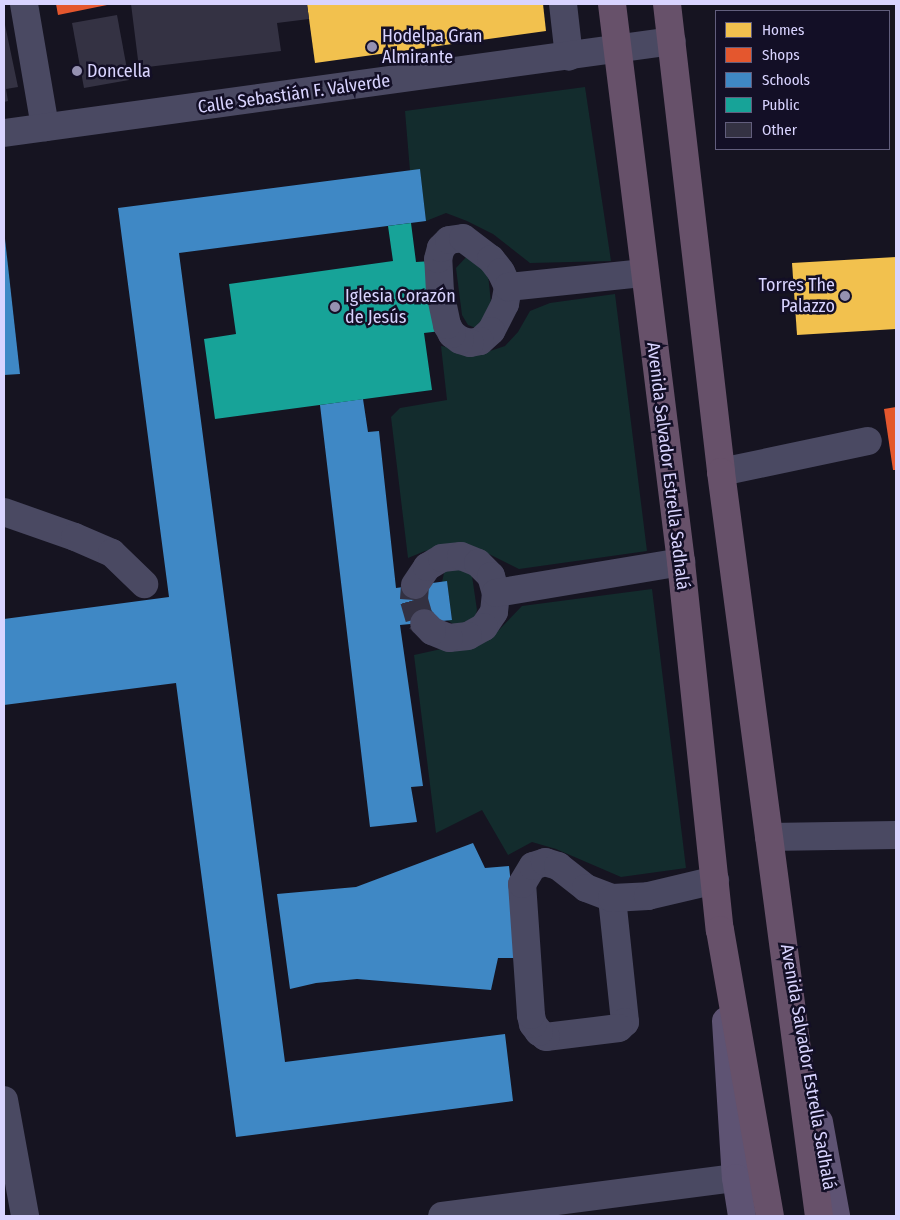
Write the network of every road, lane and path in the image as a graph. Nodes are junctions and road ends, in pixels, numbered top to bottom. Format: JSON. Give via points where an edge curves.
{"nodes":[{"id":1,"x":24,"y":4,"type":"edge"},
{"id":2,"x":563,"y":4,"type":"edge"},
{"id":3,"x":612,"y":4,"type":"edge"},
{"id":4,"x":667,"y":4,"type":"edge"},
{"id":5,"x":672,"y":41,"type":"junction"},
{"id":6,"x":618,"y":50,"type":"junction"},
{"id":7,"x":569,"y":57,"type":"junction"},
{"id":8,"x":45,"y":127,"type":"junction"},
{"id":9,"x":4,"y":133,"type":"edge"},
{"id":10,"x":644,"y":273,"type":"junction"},
{"id":11,"x":508,"y":287,"type":"dead end"},
{"id":12,"x":868,"y":441,"type":"dead end"},
{"id":13,"x":722,"y":472,"type":"junction"},
{"id":14,"x":4,"y":512,"type":"edge"},
{"id":15,"x":681,"y":562,"type":"junction"},
{"id":16,"x":144,"y":584,"type":"dead end"},
{"id":17,"x":415,"y":585,"type":"tunnel mouth"},
{"id":18,"x":496,"y":594,"type":"junction"},
{"id":19,"x":424,"y":623,"type":"tunnel mouth"},
{"id":20,"x":896,"y":835,"type":"edge"},
{"id":21,"x":769,"y":837,"type":"junction"},
{"id":22,"x":715,"y":880,"type":"junction"},
{"id":23,"x":612,"y":898,"type":"junction"},
{"id":24,"x":781,"y":917,"type":"junction"},
{"id":25,"x":720,"y":930,"type":"junction"},
{"id":26,"x":4,"y":1100,"type":"edge"},
{"id":27,"x":736,"y":1178,"type":"junction"},
{"id":28,"x":472,"y":1214,"type":"edge"},
{"id":29,"x":25,"y":1216,"type":"edge"},
{"id":30,"x":442,"y":1216,"type":"edge"},
{"id":31,"x":742,"y":1216,"type":"edge"},
{"id":32,"x":770,"y":1216,"type":"edge"},
{"id":33,"x":819,"y":1216,"type":"edge"},
{"id":34,"x":836,"y":1216,"type":"edge"}],
"edges":[{"from":1,"to":8,"type":"street"},
{"from":2,"to":7,"type":"street"},
{"from":3,"to":6,"type":"highway","name":"Avenida Salvador Estrella Sadhalá"},
{"from":4,"to":5,"type":"highway","name":"Avenida Salvador Estrella Sadhalá"},
{"from":5,"to":6,"type":"street","name":"Calle Sebastián F. Valverde"},
{"from":5,"to":13,"type":"highway","name":"Avenida Salvador Estrella Sadhalá"},
{"from":6,"to":7,"type":"street","name":"Calle Sebastián F. Valverde"},
{"from":6,"to":10,"type":"highway","name":"Avenida Salvador Estrella Sadhalá"},
{"from":7,"to":8,"type":"street","name":"Calle Sebastián F. Valverde"},
{"from":8,"to":9,"type":"street","name":"Calle Sebastián F. Valverde"},
{"from":10,"to":11,"type":"street"},
{"from":10,"to":15,"type":"highway","name":"Avenida Salvador Estrella Sadhalá"},
{"from":12,"to":13,"type":"street"},
{"from":13,"to":21,"type":"highway","name":"Avenida Salvador Estrella Sadhalá"},
{"from":14,"to":16,"type":"street","via":[[112,553]]},
{"from":15,"to":18,"type":"street"},
{"from":15,"to":22,"type":"highway","name":"Avenida Salvador Estrella Sadhalá"},
{"from":17,"to":18,"type":"street","via":[[427,567],[442,558],[461,556],[478,563],[491,576]]},
{"from":18,"to":19,"type":"street","via":[[494,612],[484,627],[468,636],[449,638],[432,632]]},
{"from":20,"to":21,"type":"street"},
{"from":21,"to":24,"type":"highway","name":"Avenida Salvador Estrella Sadhalá"},
{"from":22,"to":23,"type":"street","via":[[648,896]]},
{"from":22,"to":25,"type":"highway","name":"Avenida Salvador Estrella Sadhalá"},
{"from":23,"to":23,"type":"street","via":[[586,888],[558,866],[545,862],[533,866],[522,884],[531,1015],[533,1024],[546,1037],[619,1028],[625,1022]]},
{"from":24,"to":33,"type":"highway","name":"Avenida Salvador Estrella Sadhalá"},
{"from":24,"to":34,"type":"main road","name":"Avenida Salvador Estrella Sadhalá"},
{"from":25,"to":27,"type":"main road","name":"Avenida Salvador Estrella Sadhalá"},
{"from":25,"to":32,"type":"highway","name":"Avenida Salvador Estrella Sadhalá"},
{"from":26,"to":29,"type":"street"},
{"from":27,"to":28,"type":"street"},
{"from":27,"to":31,"type":"main road","name":"Avenida Salvador Estrella Sadhalá"},
{"from":28,"to":30,"type":"street"}]}
